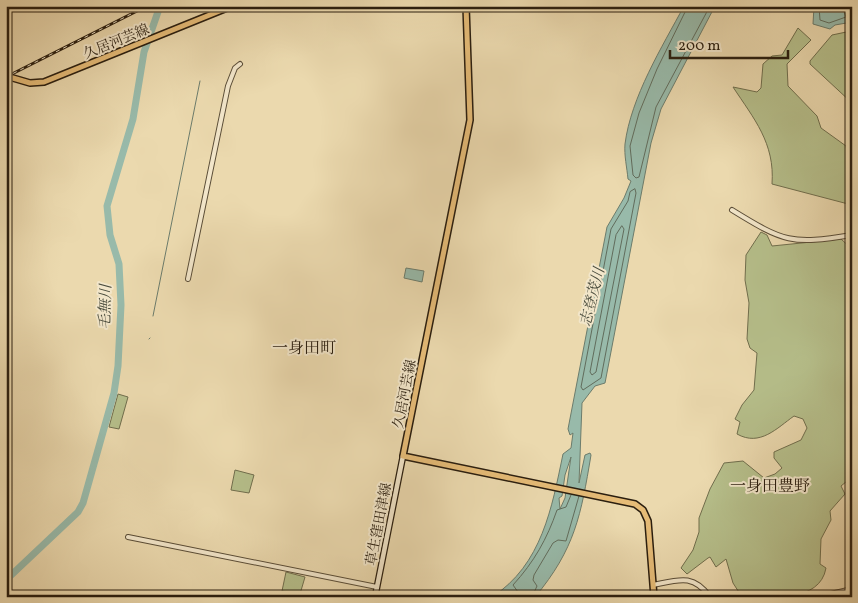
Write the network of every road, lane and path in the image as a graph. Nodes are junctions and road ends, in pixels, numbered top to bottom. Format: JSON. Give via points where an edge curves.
{"nodes":[{"id":1,"x":232,"y":6,"type":"edge"},
{"id":2,"x":466,"y":6,"type":"edge"},
{"id":3,"x":240,"y":64,"type":"dead end"},
{"id":4,"x":6,"y":76,"type":"edge"},
{"id":5,"x":732,"y":210,"type":"dead end"},
{"id":6,"x":852,"y":235,"type":"edge"},
{"id":7,"x":188,"y":279,"type":"dead end"},
{"id":8,"x":403,"y":456,"type":"junction"},
{"id":9,"x":128,"y":537,"type":"dead end"},
{"id":10,"x":653,"y":585,"type":"junction"},
{"id":11,"x":377,"y":587,"type":"junction"},
{"id":12,"x":852,"y":590,"type":"edge"},
{"id":13,"x":375,"y":597,"type":"edge"},
{"id":14,"x":654,"y":597,"type":"edge"},
{"id":15,"x":710,"y":597,"type":"edge"},
{"id":16,"x":818,"y":597,"type":"edge"}],
"edges":[{"from":1,"to":4,"type":"main road","name":"久居河芸線","via":[[44,82],[30,83]]},
{"from":2,"to":8,"type":"main road","name":"久居河芸線","via":[[470,120]]},
{"from":3,"to":7,"type":"street","via":[[235,68],[224,103]]},
{"from":5,"to":6,"type":"street","via":[[772,234],[794,240],[816,241]]},
{"from":8,"to":10,"type":"main road","via":[[627,501],[643,510],[649,528]]},
{"from":8,"to":11,"type":"main road","name":"草生窪田津線"},
{"from":9,"to":11,"type":"street"},
{"from":10,"to":14,"type":"main road"},
{"from":10,"to":15,"type":"street","via":[[690,580],[700,585]]},
{"from":11,"to":13,"type":"main road","name":"草生窪田津線"},
{"from":12,"to":16,"type":"street"}]}
